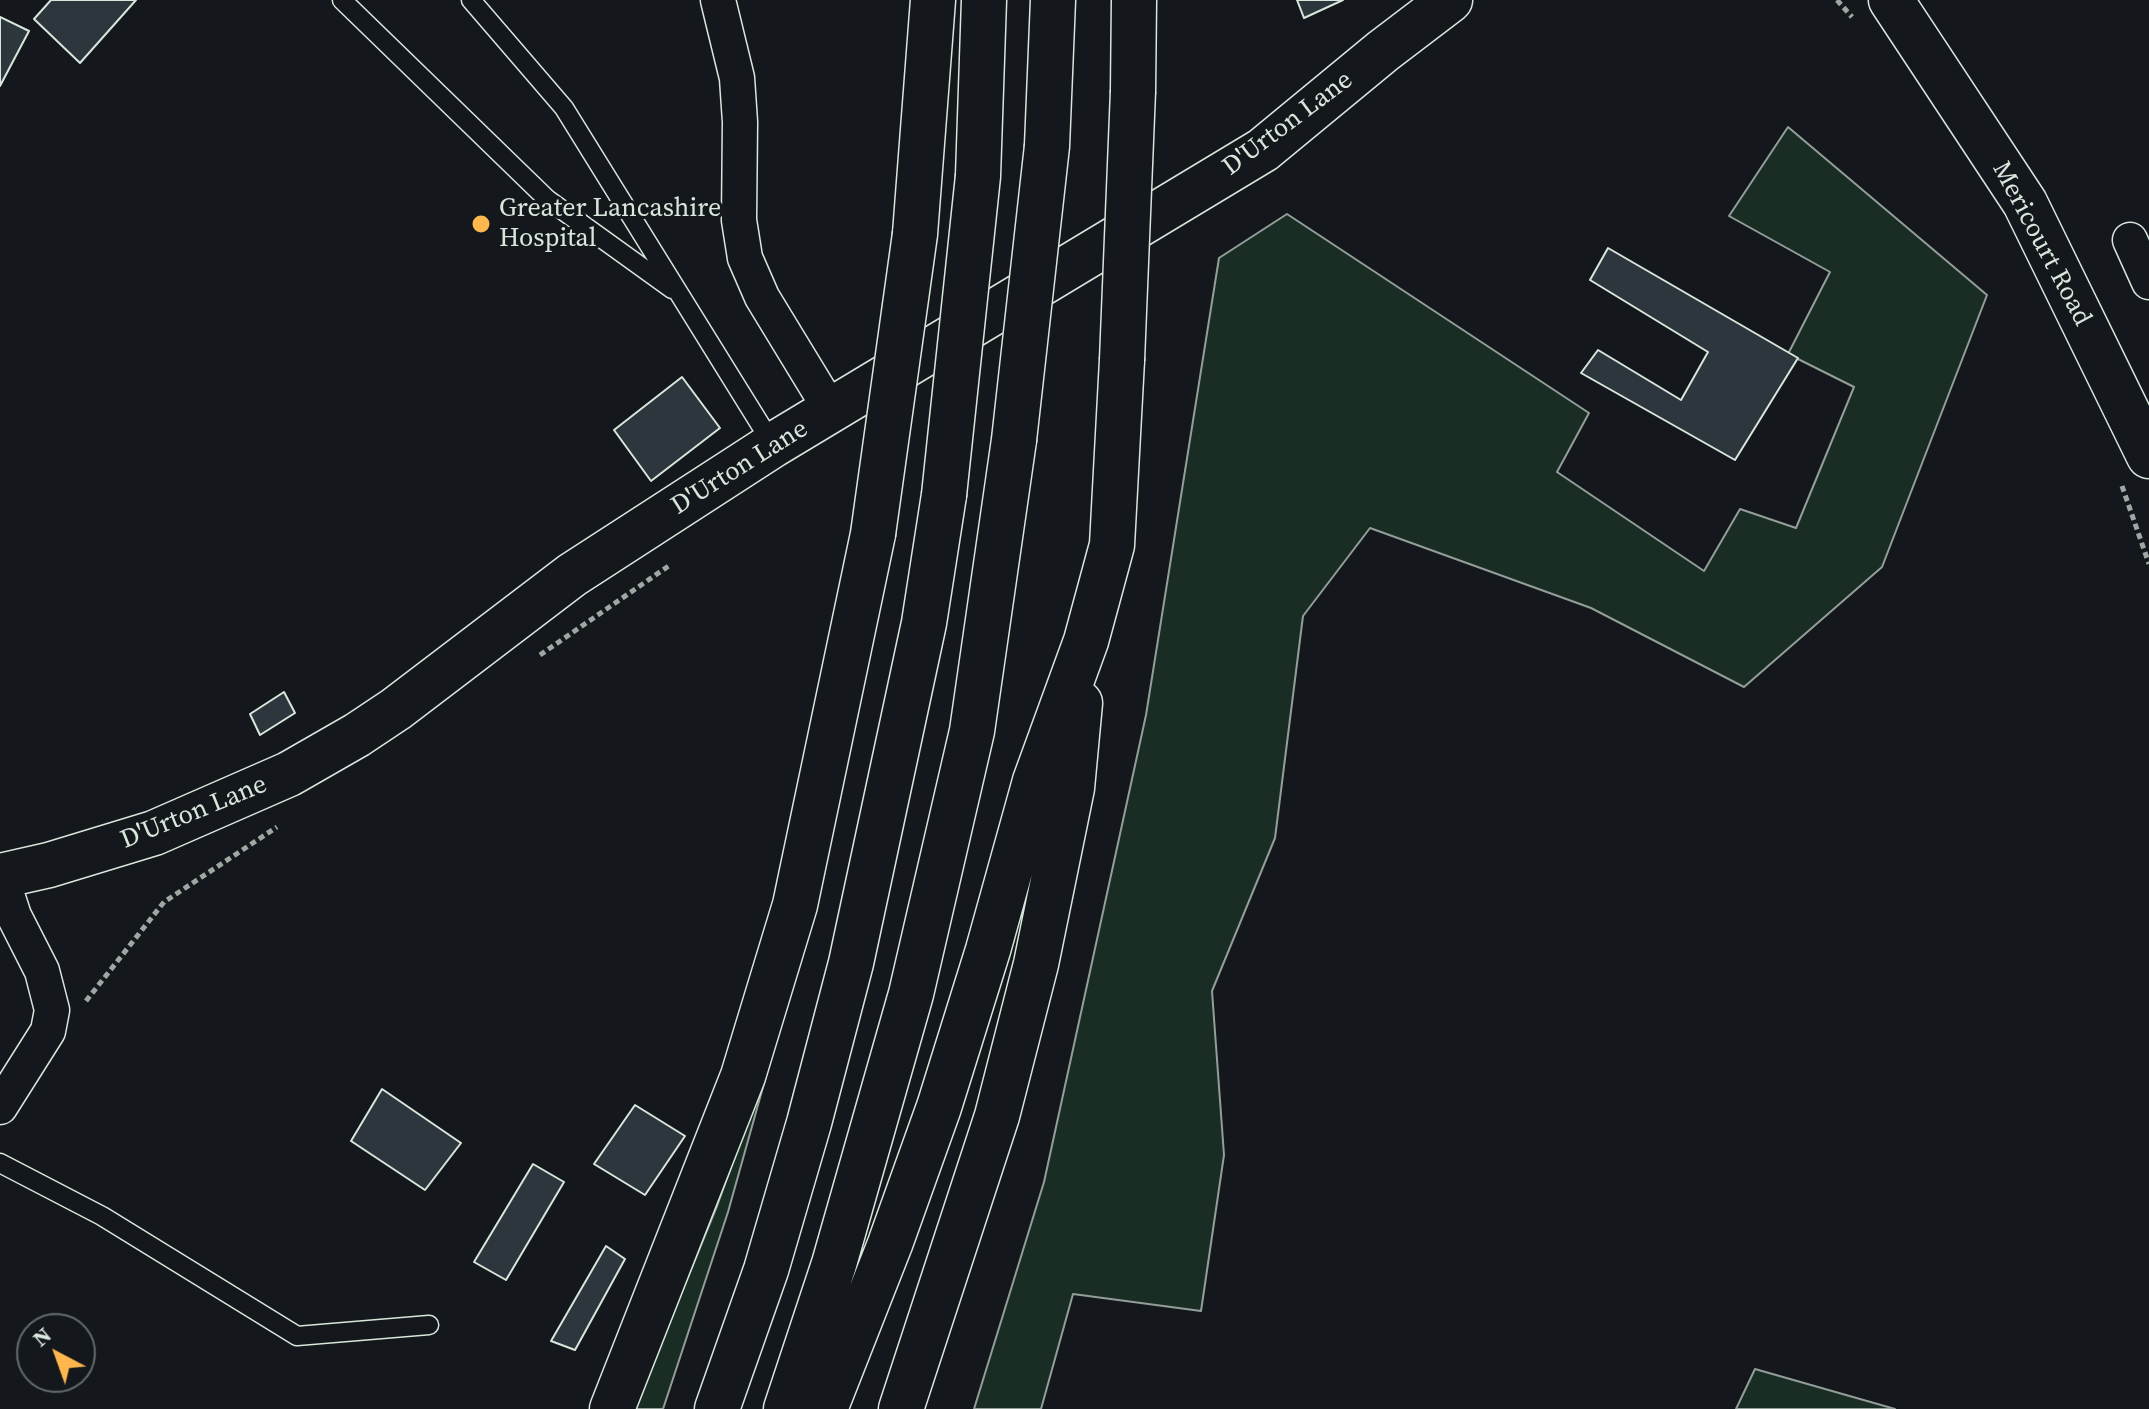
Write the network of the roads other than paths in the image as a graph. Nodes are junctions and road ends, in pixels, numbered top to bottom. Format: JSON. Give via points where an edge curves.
{"nodes":[{"id":1,"x":342,"y":0,"type":"edge"},
{"id":2,"x":471,"y":0,"type":"edge"},
{"id":3,"x":718,"y":0,"type":"edge"},
{"id":4,"x":933,"y":0,"type":"edge"},
{"id":5,"x":984,"y":0,"type":"edge"},
{"id":6,"x":1053,"y":0,"type":"edge"},
{"id":7,"x":1134,"y":0,"type":"edge"},
{"id":8,"x":1450,"y":0,"type":"edge"},
{"id":9,"x":1891,"y":0,"type":"edge"},
{"id":10,"x":2130,"y":240,"type":"dead end"},
{"id":11,"x":2149,"y":282,"type":"edge"},
{"id":12,"x":681,"y":295,"type":"junction"},
{"id":13,"x":832,"y":412,"type":"junction"},
{"id":14,"x":773,"y":445,"type":"junction"},
{"id":15,"x":2149,"y":456,"type":"edge"},
{"id":16,"x":1086,"y":641,"type":"junction"},
{"id":17,"x":1,"y":876,"type":"edge"},
{"id":18,"x":0,"y":1107,"type":"edge"},
{"id":19,"x":0,"y":1163,"type":"edge"},
{"id":20,"x":429,"y":1325,"type":"dead end"},
{"id":21,"x":612,"y":1409,"type":"edge"},
{"id":22,"x":717,"y":1409,"type":"edge"},
{"id":23,"x":786,"y":1409,"type":"edge"},
{"id":24,"x":825,"y":1409,"type":"edge"},
{"id":25,"x":901,"y":1409,"type":"edge"}],
"edges":[{"from":1,"to":12,"type":"lane","via":[[547,199]]},
{"from":2,"to":12,"type":"lane","via":[[564,108]]},
{"from":3,"to":13,"type":"street","via":[[737,78],[739,220],[745,258],[762,297]]},
{"from":4,"to":21,"type":"main road","bridge":true,"via":[[915,234],[873,534],[790,919],[743,1076]]},
{"from":5,"to":22,"type":"main road","bridge":true,"via":[[978,176],[944,495],[924,623],[851,963],[809,1123],[766,1270]]},
{"from":6,"to":23,"type":"main road","bridge":true,"via":[[1047,146],[1014,440],[972,731],[911,994],[834,1264]]},
{"from":7,"to":16,"type":"main road","bridge":true,"via":[[1112,545]]},
{"from":8,"to":13,"type":"main road","name":"D'Urton Lane","via":[[1263,150]]},
{"from":9,"to":15,"type":"main road","name":"Mericourt Road","via":[[2025,203]]},
{"from":10,"to":11,"type":"street"},
{"from":12,"to":14,"type":"lane"},
{"from":13,"to":14,"type":"main road","name":"D'Urton Lane"},
{"from":14,"to":17,"type":"main road","name":"D'Urton Lane","via":[[572,575],[396,709],[332,750],[154,833]]},
{"from":16,"to":24,"type":"main road","via":[[1035,781],[939,1107]]},
{"from":16,"to":25,"type":"main road","via":[[1072,788],[1036,964],[997,1116]]},
{"from":17,"to":18,"type":"street","name":"D'Urton Lane","via":[[49,990],[52,1010],[48,1031]]},
{"from":19,"to":20,"type":"lane","via":[[102,1216],[297,1336]]}]}
